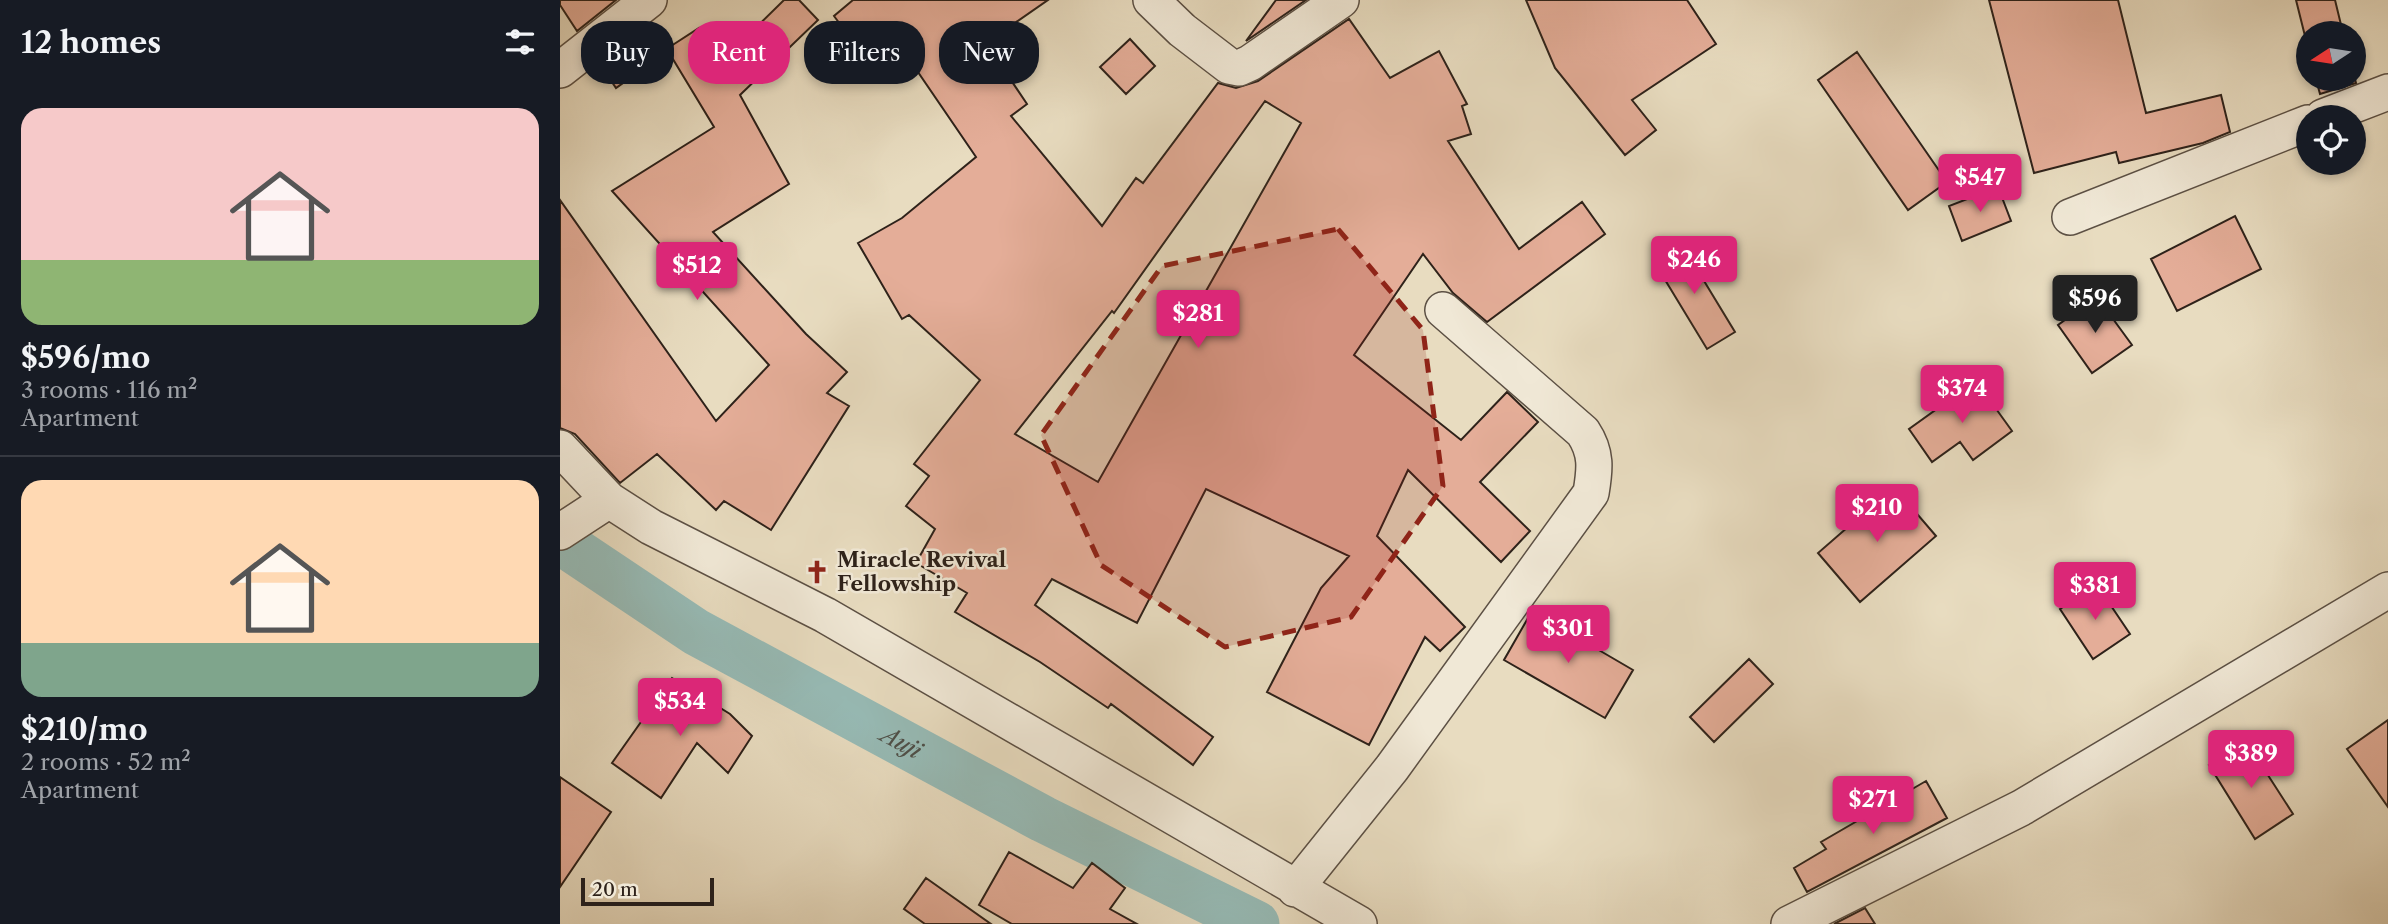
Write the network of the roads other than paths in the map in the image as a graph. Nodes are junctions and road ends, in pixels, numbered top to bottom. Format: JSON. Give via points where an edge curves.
{"nodes":[{"id":1,"x":649,"y":0,"type":"edge"},
{"id":2,"x":1151,"y":0,"type":"edge"},
{"id":3,"x":1342,"y":0,"type":"edge"},
{"id":4,"x":560,"y":69,"type":"edge"},
{"id":5,"x":2388,"y":92,"type":"edge"},
{"id":6,"x":2354,"y":105,"type":"edge"},
{"id":7,"x":2296,"y":128,"type":"edge"},
{"id":8,"x":2070,"y":216,"type":"dead end"},
{"id":9,"x":1443,"y":310,"type":"dead end"},
{"id":10,"x":560,"y":448,"type":"edge"},
{"id":11,"x":609,"y":500,"type":"junction"},
{"id":12,"x":569,"y":525,"type":"edge"},
{"id":13,"x":2388,"y":590,"type":"edge"},
{"id":14,"x":1294,"y":889,"type":"junction"},
{"id":15,"x":1359,"y":924,"type":"edge"},
{"id":16,"x":1789,"y":924,"type":"edge"}],
"edges":[{"from":1,"to":4,"type":"street"},
{"from":2,"to":3,"type":"street","via":[[1192,38],[1238,68]]},
{"from":5,"to":6,"type":"street"},
{"from":7,"to":8,"type":"street"},
{"from":9,"to":14,"type":"street","via":[[1583,432],[1594,448],[1591,493],[1392,768]]},
{"from":10,"to":11,"type":"street"},
{"from":11,"to":12,"type":"street"},
{"from":11,"to":14,"type":"street","via":[[651,527],[837,622]]},
{"from":13,"to":16,"type":"street","via":[[2021,808]]},
{"from":14,"to":15,"type":"street"}]}
